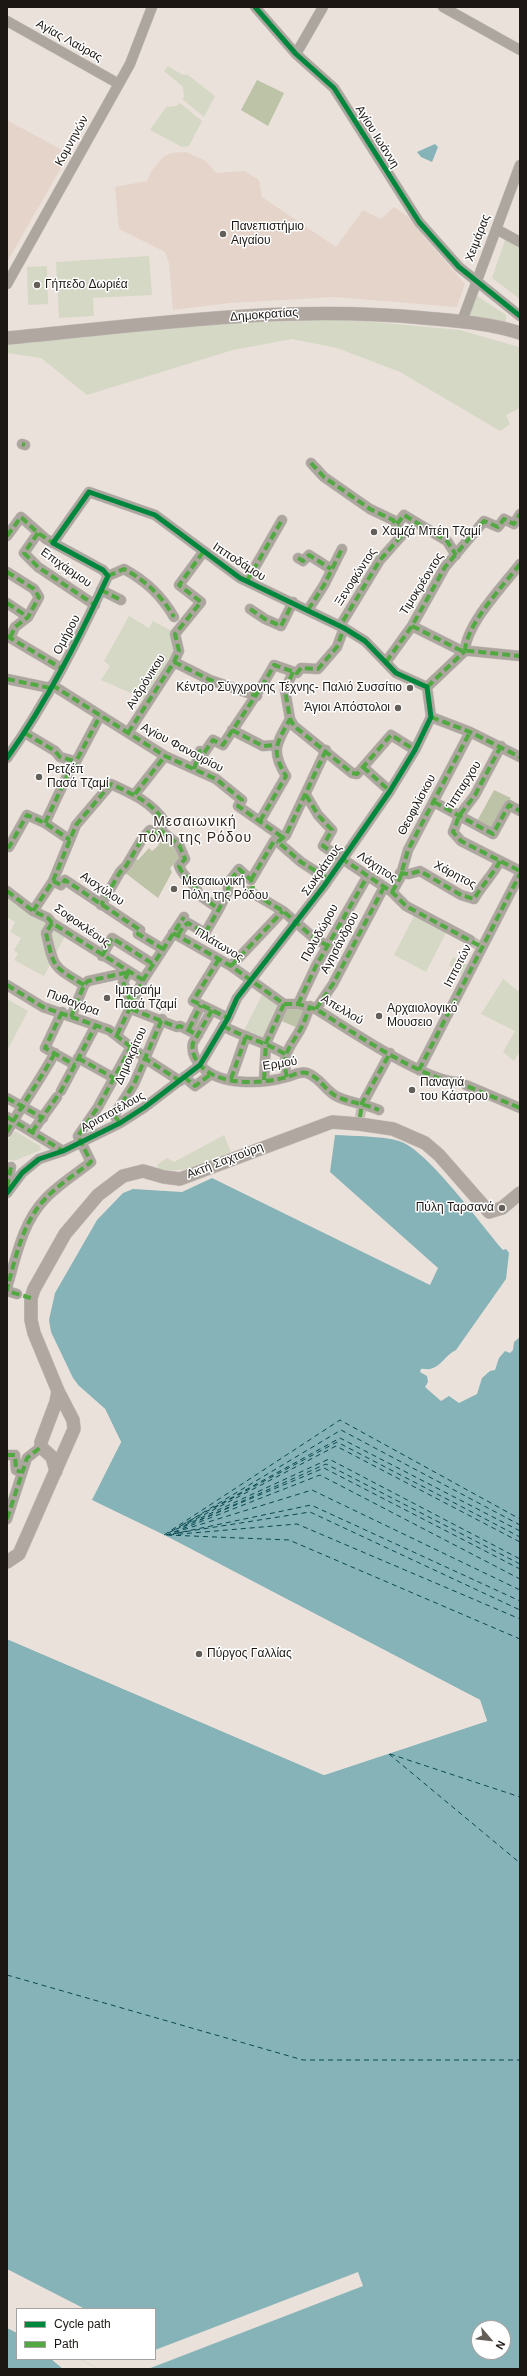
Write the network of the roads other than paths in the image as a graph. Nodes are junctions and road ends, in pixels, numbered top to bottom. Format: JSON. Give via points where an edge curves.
{"nodes":[{"id":1,"x":152,"y":7,"type":"edge"},
{"id":2,"x":255,"y":7,"type":"edge"},
{"id":3,"x":323,"y":7,"type":"edge"},
{"id":4,"x":443,"y":7,"type":"edge"},
{"id":5,"x":7,"y":21,"type":"edge"},
{"id":6,"x":520,"y":50,"type":"edge"},
{"id":7,"x":296,"y":54,"type":"junction"},
{"id":8,"x":119,"y":84,"type":"junction"},
{"id":9,"x":520,"y":166,"type":"edge"},
{"id":10,"x":496,"y":229,"type":"junction"},
{"id":11,"x":520,"y":242,"type":"edge"},
{"id":12,"x":476,"y":282,"type":"junction"},
{"id":13,"x":7,"y":284,"type":"edge"},
{"id":14,"x":520,"y":316,"type":"edge"},
{"id":15,"x":462,"y":322,"type":"junction"},
{"id":16,"x":520,"y":333,"type":"edge"},
{"id":17,"x":7,"y":338,"type":"edge"},
{"id":18,"x":312,"y":463,"type":"dead end"},
{"id":19,"x":520,"y":514,"type":"edge"},
{"id":20,"x":282,"y":520,"type":"dead end"},
{"id":21,"x":397,"y":524,"type":"junction"},
{"id":22,"x":38,"y":533,"type":"junction"},
{"id":23,"x":7,"y":536,"type":"edge"},
{"id":24,"x":53,"y":543,"type":"junction"},
{"id":25,"x":342,"y":549,"type":"dead end"},
{"id":26,"x":204,"y":551,"type":"junction"},
{"id":27,"x":456,"y":555,"type":"junction"},
{"id":28,"x":298,"y":558,"type":"dead end"},
{"id":29,"x":520,"y":564,"type":"edge"},
{"id":30,"x":331,"y":568,"type":"junction"},
{"id":31,"x":7,"y":572,"type":"edge"},
{"id":32,"x":108,"y":576,"type":"junction"},
{"id":33,"x":247,"y":581,"type":"junction"},
{"id":34,"x":101,"y":590,"type":"junction"},
{"id":35,"x":121,"y":600,"type":"dead end"},
{"id":36,"x":293,"y":602,"type":"junction"},
{"id":37,"x":7,"y":603,"type":"edge"},
{"id":38,"x":95,"y":604,"type":"junction"},
{"id":39,"x":250,"y":609,"type":"dead end"},
{"id":40,"x":308,"y":610,"type":"junction"},
{"id":41,"x":28,"y":617,"type":"junction"},
{"id":42,"x":174,"y":617,"type":"dead end"},
{"id":43,"x":412,"y":626,"type":"junction"},
{"id":44,"x":342,"y":627,"type":"junction"},
{"id":45,"x":8,"y":637,"type":"edge"},
{"id":46,"x":465,"y":651,"type":"junction"},
{"id":47,"x":516,"y":655,"type":"edge"},
{"id":48,"x":500,"y":658,"type":"dead end"},
{"id":49,"x":174,"y":662,"type":"junction"},
{"id":50,"x":386,"y":662,"type":"junction"},
{"id":51,"x":61,"y":668,"type":"junction"},
{"id":52,"x":295,"y":673,"type":"junction"},
{"id":53,"x":7,"y":679,"type":"edge"},
{"id":54,"x":51,"y":687,"type":"junction"},
{"id":55,"x":427,"y":687,"type":"junction"},
{"id":56,"x":257,"y":696,"type":"junction"},
{"id":57,"x":100,"y":716,"type":"junction"},
{"id":58,"x":431,"y":717,"type":"junction"},
{"id":59,"x":290,"y":719,"type":"junction"},
{"id":60,"x":232,"y":730,"type":"junction"},
{"id":61,"x":470,"y":732,"type":"junction"},
{"id":62,"x":25,"y":733,"type":"junction"},
{"id":63,"x":128,"y":733,"type":"junction"},
{"id":64,"x":276,"y":745,"type":"junction"},
{"id":65,"x":501,"y":746,"type":"junction"},
{"id":66,"x":326,"y":750,"type":"junction"},
{"id":67,"x":415,"y":750,"type":"junction"},
{"id":68,"x":165,"y":756,"type":"junction"},
{"id":69,"x":520,"y":757,"type":"edge"},
{"id":70,"x":7,"y":758,"type":"edge"},
{"id":71,"x":74,"y":761,"type":"junction"},
{"id":72,"x":363,"y":767,"type":"junction"},
{"id":73,"x":194,"y":769,"type":"junction"},
{"id":74,"x":390,"y":791,"type":"junction"},
{"id":75,"x":135,"y":794,"type":"junction"},
{"id":76,"x":306,"y":795,"type":"junction"},
{"id":77,"x":434,"y":802,"type":"junction"},
{"id":78,"x":520,"y":811,"type":"edge"},
{"id":79,"x":459,"y":816,"type":"junction"},
{"id":80,"x":260,"y":821,"type":"junction"},
{"id":81,"x":45,"y":823,"type":"junction"},
{"id":82,"x":162,"y":826,"type":"junction"},
{"id":83,"x":70,"y":840,"type":"junction"},
{"id":84,"x":280,"y":840,"type":"junction"},
{"id":85,"x":7,"y":846,"type":"edge"},
{"id":86,"x":342,"y":859,"type":"junction"},
{"id":87,"x":500,"y":861,"type":"junction"},
{"id":88,"x":315,"y":871,"type":"tunnel mouth"},
{"id":89,"x":400,"y":873,"type":"junction"},
{"id":90,"x":367,"y":877,"type":"junction"},
{"id":91,"x":519,"y":877,"type":"edge"},
{"id":92,"x":53,"y":880,"type":"junction"},
{"id":93,"x":388,"y":889,"type":"junction"},
{"id":94,"x":7,"y":891,"type":"edge"},
{"id":95,"x":249,"y":891,"type":"dead end"},
{"id":96,"x":102,"y":905,"type":"junction"},
{"id":97,"x":219,"y":909,"type":"junction"},
{"id":98,"x":32,"y":911,"type":"junction"},
{"id":99,"x":283,"y":911,"type":"junction"},
{"id":100,"x":184,"y":917,"type":"dead end"},
{"id":101,"x":52,"y":923,"type":"junction"},
{"id":102,"x":296,"y":923,"type":"junction"},
{"id":103,"x":176,"y":934,"type":"junction"},
{"id":104,"x":476,"y":944,"type":"junction"},
{"id":105,"x":328,"y":946,"type":"junction"},
{"id":106,"x":163,"y":948,"type":"junction"},
{"id":107,"x":102,"y":956,"type":"junction"},
{"id":108,"x":219,"y":959,"type":"junction"},
{"id":109,"x":153,"y":964,"type":"junction"},
{"id":110,"x":231,"y":966,"type":"junction"},
{"id":111,"x":129,"y":972,"type":"junction"},
{"id":112,"x":143,"y":980,"type":"junction"},
{"id":113,"x":251,"y":981,"type":"junction"},
{"id":114,"x":7,"y":985,"type":"edge"},
{"id":115,"x":84,"y":985,"type":"junction"},
{"id":116,"x":197,"y":1003,"type":"junction"},
{"id":117,"x":284,"y":1004,"type":"junction"},
{"id":118,"x":298,"y":1004,"type":"junction"},
{"id":119,"x":131,"y":1006,"type":"junction"},
{"id":120,"x":313,"y":1008,"type":"junction"},
{"id":121,"x":212,"y":1010,"type":"junction"},
{"id":122,"x":67,"y":1014,"type":"junction"},
{"id":123,"x":162,"y":1019,"type":"junction"},
{"id":124,"x":225,"y":1022,"type":"junction"},
{"id":125,"x":96,"y":1025,"type":"junction"},
{"id":126,"x":189,"y":1029,"type":"junction"},
{"id":127,"x":117,"y":1035,"type":"junction"},
{"id":128,"x":198,"y":1035,"type":"junction"},
{"id":129,"x":246,"y":1036,"type":"junction"},
{"id":130,"x":266,"y":1043,"type":"junction"},
{"id":131,"x":131,"y":1047,"type":"junction"},
{"id":132,"x":55,"y":1053,"type":"junction"},
{"id":133,"x":390,"y":1053,"type":"junction"},
{"id":134,"x":285,"y":1054,"type":"junction"},
{"id":135,"x":145,"y":1056,"type":"junction"},
{"id":136,"x":77,"y":1062,"type":"junction"},
{"id":137,"x":200,"y":1066,"type":"junction"},
{"id":138,"x":419,"y":1070,"type":"junction"},
{"id":139,"x":213,"y":1076,"type":"junction"},
{"id":140,"x":287,"y":1077,"type":"junction"},
{"id":141,"x":114,"y":1078,"type":"junction"},
{"id":142,"x":182,"y":1079,"type":"junction"},
{"id":143,"x":231,"y":1080,"type":"junction"},
{"id":144,"x":264,"y":1080,"type":"junction"},
{"id":145,"x":7,"y":1098,"type":"edge"},
{"id":146,"x":362,"y":1104,"type":"junction"},
{"id":147,"x":21,"y":1106,"type":"junction"},
{"id":148,"x":520,"y":1108,"type":"edge"},
{"id":149,"x":379,"y":1110,"type":"dead end"},
{"id":150,"x":43,"y":1118,"type":"junction"},
{"id":151,"x":10,"y":1119,"type":"edge"},
{"id":152,"x":120,"y":1123,"type":"junction"},
{"id":153,"x":7,"y":1132,"type":"edge"},
{"id":154,"x":32,"y":1132,"type":"junction"},
{"id":155,"x":80,"y":1142,"type":"junction"},
{"id":156,"x":63,"y":1151,"type":"junction"},
{"id":157,"x":9,"y":1166,"type":"edge"},
{"id":158,"x":22,"y":1173,"type":"junction"},
{"id":159,"x":7,"y":1187,"type":"edge"},
{"id":160,"x":7,"y":1193,"type":"edge"},
{"id":161,"x":520,"y":1193,"type":"edge"},
{"id":162,"x":8,"y":1285,"type":"edge"},
{"id":163,"x":24,"y":1296,"type":"junction"},
{"id":164,"x":58,"y":1391,"type":"junction"},
{"id":165,"x":41,"y":1447,"type":"junction"},
{"id":166,"x":7,"y":1455,"type":"edge"},
{"id":167,"x":56,"y":1471,"type":"junction"},
{"id":168,"x":21,"y":1472,"type":"junction"},
{"id":169,"x":7,"y":1519,"type":"edge"},
{"id":170,"x":7,"y":1562,"type":"edge"}],
"edges":[{"from":1,"to":8,"type":"street","name":"Κομνηνών","via":[[130,64]]},
{"from":2,"to":7,"type":"street","name":"Αγίου Ιωάννη"},
{"from":3,"to":7,"type":"street"},
{"from":4,"to":6,"type":"street"},
{"from":5,"to":8,"type":"street","name":"Αγίας Λαύρας"},
{"from":7,"to":12,"type":"street","name":"Αγίου Ιωάννη","via":[[334,88],[419,222]]},
{"from":8,"to":13,"type":"street","name":"Κομνηνών"},
{"from":9,"to":10,"type":"street","name":"Χειμάρας"},
{"from":10,"to":11,"type":"street"},
{"from":10,"to":12,"type":"street","name":"Χειμάρας"},
{"from":12,"to":14,"type":"street","name":"Αγίου Ιωάννη"},
{"from":12,"to":15,"type":"street","name":"Χειμάρας"},
{"from":15,"to":16,"type":"main road","name":"Δημοκρατίας"},
{"from":15,"to":17,"type":"main road","name":"Δημοκρατίας","via":[[379,313],[299,312]]},
{"from":18,"to":21,"type":"street","via":[[324,477],[370,509]]},
{"from":19,"to":27,"type":"street","name":"Τιμοκρέοντος","via":[[514,524],[504,519],[498,527],[484,521]]},
{"from":20,"to":33,"type":"street"},
{"from":21,"to":27,"type":"street","via":[[404,515],[447,541]]},
{"from":21,"to":44,"type":"street","name":"Ξενοφώντος","via":[[403,534],[380,560]]},
{"from":22,"to":23,"type":"street","via":[[21,517]]},
{"from":22,"to":24,"type":"street"},
{"from":22,"to":38,"type":"street","name":"Επιχάρμου","via":[[24,553],[38,567]]},
{"from":24,"to":26,"type":"street","name":"Ιπποδάμου","via":[[89,492],[155,515]]},
{"from":24,"to":32,"type":"street","via":[[103,570]]},
{"from":25,"to":30,"type":"street"},
{"from":26,"to":33,"type":"street","name":"Ιπποδάμου"},
{"from":26,"to":49,"type":"street","name":"Ανδρόνικου","via":[[179,585],[201,602],[175,634],[179,651]]},
{"from":27,"to":43,"type":"street","name":"Τιμοκρέοντος","via":[[445,567]]},
{"from":28,"to":30,"type":"street","via":[[303,561],[309,555]]},
{"from":29,"to":46,"type":"street","via":[[474,624],[465,642]]},
{"from":30,"to":40,"type":"street"},
{"from":31,"to":41,"type":"street","via":[[38,592],[39,598]]},
{"from":32,"to":34,"type":"street","name":"Ομήρου"},
{"from":32,"to":42,"type":"street","via":[[124,569],[140,578],[163,599]]},
{"from":33,"to":36,"type":"street","name":"Ιπποδάμου"},
{"from":34,"to":35,"type":"street"},
{"from":34,"to":38,"type":"street","name":"Ομήρου"},
{"from":36,"to":39,"type":"street","via":[[281,626]]},
{"from":36,"to":40,"type":"street","name":"Ιπποδάμου"},
{"from":37,"to":41,"type":"street"},
{"from":38,"to":51,"type":"street","name":"Ομήρου"},
{"from":40,"to":44,"type":"street","name":"Ιπποδάμου"},
{"from":41,"to":45,"type":"street","via":[[15,627]]},
{"from":43,"to":46,"type":"street"},
{"from":43,"to":50,"type":"street","name":"Τιμοκρέοντος"},
{"from":44,"to":50,"type":"street","name":"Ιπποδάμου","via":[[365,641]]},
{"from":44,"to":52,"type":"street","via":[[337,647],[318,669],[301,668]]},
{"from":45,"to":51,"type":"street"},
{"from":46,"to":47,"type":"street"},
{"from":46,"to":55,"type":"street"},
{"from":47,"to":48,"type":"street"},
{"from":49,"to":56,"type":"street","via":[[210,680]]},
{"from":49,"to":63,"type":"street","name":"Ανδρόνικου"},
{"from":50,"to":55,"type":"street","name":"Ιπποδάμου","via":[[396,673]]},
{"from":51,"to":54,"type":"street","name":"Ομήρου"},
{"from":52,"to":56,"type":"street","via":[[274,665]]},
{"from":52,"to":59,"type":"street","via":[[285,690]]},
{"from":53,"to":54,"type":"street"},
{"from":54,"to":57,"type":"street","name":"Αγίου Φανουρίου"},
{"from":54,"to":62,"type":"street","name":"Ομήρου"},
{"from":55,"to":58,"type":"street"},
{"from":56,"to":60,"type":"street"},
{"from":57,"to":63,"type":"street","name":"Αγίου Φανουρίου"},
{"from":57,"to":71,"type":"street"},
{"from":58,"to":61,"type":"street"},
{"from":58,"to":67,"type":"street","name":"Σωκράτους"},
{"from":59,"to":64,"type":"street"},
{"from":59,"to":66,"type":"street","via":[[294,726]]},
{"from":60,"to":64,"type":"street","via":[[263,746]]},
{"from":60,"to":73,"type":"street","via":[[223,745],[214,740],[204,753],[200,751]]},
{"from":61,"to":65,"type":"street"},
{"from":61,"to":77,"type":"street","name":"Θεοφιλίσκου"},
{"from":62,"to":70,"type":"street","name":"Ομήρου"},
{"from":62,"to":71,"type":"street","via":[[55,751],[60,757]]},
{"from":63,"to":68,"type":"street","name":"Αγίου Φανουρίου"},
{"from":64,"to":80,"type":"street","via":[[276,759],[286,776]]},
{"from":65,"to":69,"type":"street"},
{"from":65,"to":79,"type":"street","name":"Ίππαρχου","via":[[479,789]]},
{"from":66,"to":72,"type":"street","via":[[352,774],[357,774]]},
{"from":66,"to":76,"type":"street"},
{"from":67,"to":72,"type":"street","via":[[391,735]]},
{"from":67,"to":74,"type":"street","name":"Σωκράτους"},
{"from":68,"to":73,"type":"street","name":"Αγίου Φανουρίου"},
{"from":68,"to":75,"type":"street"},
{"from":71,"to":81,"type":"street"},
{"from":72,"to":74,"type":"street"},
{"from":73,"to":80,"type":"street","name":"Αγίου Φανουρίου","via":[[216,779],[242,800],[238,806]]},
{"from":74,"to":86,"type":"street","name":"Σωκράτους"},
{"from":75,"to":82,"type":"street","via":[[152,805]]},
{"from":75,"to":83,"type":"street","via":[[111,784],[76,825]]},
{"from":76,"to":84,"type":"street","via":[[286,835]]},
{"from":76,"to":86,"type":"street","name":"Λάχητος","via":[[318,815],[332,830],[323,846]]},
{"from":77,"to":79,"type":"street"},
{"from":77,"to":89,"type":"street","name":"Θεοφιλίσκου","via":[[408,850]]},
{"from":78,"to":79,"type":"street","via":[[509,805],[493,834]]},
{"from":79,"to":87,"type":"street","name":"Ίππαρχου","via":[[453,832],[457,837]]},
{"from":80,"to":84,"type":"street","name":"Αγίου Φανουρίου"},
{"from":81,"to":83,"type":"street"},
{"from":81,"to":85,"type":"street","via":[[27,815],[9,847]]},
{"from":82,"to":96,"type":"street","via":[[157,833],[150,830],[142,840]]},
{"from":82,"to":97,"type":"street","via":[[179,845],[185,859],[179,866],[182,874],[197,888],[199,895]]},
{"from":83,"to":92,"type":"street"},
{"from":84,"to":88,"type":"street","name":"Αγίου Φανουρίου","via":[[301,862]]},
{"from":84,"to":97,"type":"street","via":[[274,841],[251,880],[240,869],[228,883],[228,891]]},
{"from":86,"to":90,"type":"street","name":"Λάχητος"},
{"from":86,"to":102,"type":"street","name":"Σωκράτους"},
{"from":87,"to":89,"type":"street","name":"Χάρητος","via":[[474,900],[420,871]]},
{"from":87,"to":91,"type":"street","name":"Ίππαρχου"},
{"from":89,"to":93,"type":"street","name":"Θεοφιλίσκου"},
{"from":90,"to":93,"type":"street","name":"Λάχητος"},
{"from":90,"to":105,"type":"street","name":"Πολυδώρου"},
{"from":91,"to":104,"type":"street","name":"Ιπποτών"},
{"from":92,"to":96,"type":"street","name":"Αισχύλου","via":[[60,885],[65,880]]},
{"from":92,"to":98,"type":"street"},
{"from":93,"to":104,"type":"street","name":"Λάχητος","via":[[406,906]]},
{"from":93,"to":120,"type":"street","name":"Αγησάνδρου","via":[[333,984]]},
{"from":94,"to":98,"type":"street","name":"Σοφοκλέους"},
{"from":95,"to":99,"type":"street"},
{"from":96,"to":106,"type":"street","name":"Αισχύλου","via":[[140,930],[138,934]]},
{"from":97,"to":103,"type":"street","via":[[205,933],[188,923]]},
{"from":98,"to":101,"type":"street","name":"Σοφοκλέους","via":[[48,918]]},
{"from":99,"to":102,"type":"street"},
{"from":99,"to":110,"type":"street"},
{"from":100,"to":103,"type":"street","name":"Πλάτωνος"},
{"from":101,"to":107,"type":"street","name":"Σοφοκλέους"},
{"from":101,"to":115,"type":"street","via":[[46,933],[53,962],[58,969]]},
{"from":102,"to":105,"type":"street"},
{"from":102,"to":113,"type":"street","name":"Σωκράτους"},
{"from":103,"to":106,"type":"street","name":"Πλάτωνος"},
{"from":103,"to":108,"type":"street","name":"Πλάτωνος"},
{"from":104,"to":138,"type":"street","name":"Ιπποτών"},
{"from":105,"to":118,"type":"street","name":"Πολυδώρου"},
{"from":106,"to":109,"type":"street","name":"Πλάτωνος"},
{"from":107,"to":109,"type":"street","via":[[112,938]]},
{"from":107,"to":111,"type":"street","name":"Σοφοκλέους"},
{"from":108,"to":110,"type":"street","name":"Πλάτωνος"},
{"from":108,"to":116,"type":"street"},
{"from":109,"to":112,"type":"street","name":"Πλάτωνος"},
{"from":110,"to":113,"type":"street","name":"Πλάτωνος"},
{"from":111,"to":112,"type":"street","name":"Σοφοκλέους"},
{"from":111,"to":115,"type":"street","via":[[93,979]]},
{"from":111,"to":119,"type":"street","via":[[123,982]]},
{"from":112,"to":119,"type":"street","name":"Πλάτωνος"},
{"from":113,"to":117,"type":"street"},
{"from":113,"to":124,"type":"street","name":"Σωκράτους","via":[[237,998]]},
{"from":114,"to":122,"type":"street","name":"Πυθαγόρα","via":[[43,1007]]},
{"from":115,"to":122,"type":"street"},
{"from":116,"to":121,"type":"street"},
{"from":116,"to":126,"type":"street"},
{"from":117,"to":118,"type":"street","name":"Απελλού"},
{"from":117,"to":130,"type":"street"},
{"from":118,"to":120,"type":"street","name":"Απελλού"},
{"from":119,"to":123,"type":"street"},
{"from":119,"to":127,"type":"street","name":"Πλάτωνος"},
{"from":120,"to":133,"type":"street","name":"Απελλού"},
{"from":120,"to":134,"type":"street","name":"Αγησάνδρου"},
{"from":121,"to":124,"type":"street"},
{"from":121,"to":128,"type":"street"},
{"from":122,"to":125,"type":"street","name":"Πυθαγόρα"},
{"from":122,"to":132,"type":"street","via":[[45,1048]]},
{"from":123,"to":126,"type":"street","via":[[177,1027]]},
{"from":123,"to":135,"type":"street","name":"Δημοκρίτου"},
{"from":124,"to":129,"type":"street","via":[[239,1035]]},
{"from":124,"to":137,"type":"street","name":"Σωκράτους"},
{"from":125,"to":127,"type":"street","name":"Πυθαγόρα"},
{"from":125,"to":136,"type":"street"},
{"from":126,"to":128,"type":"street"},
{"from":127,"to":131,"type":"street","name":"Πυθαγόρα"},
{"from":128,"to":137,"type":"street","via":[[192,1048]]},
{"from":129,"to":130,"type":"street"},
{"from":129,"to":143,"type":"street"},
{"from":130,"to":134,"type":"street"},
{"from":130,"to":144,"type":"street"},
{"from":131,"to":135,"type":"street","name":"Πυθαγόρα"},
{"from":131,"to":141,"type":"street"},
{"from":132,"to":136,"type":"street"},
{"from":132,"to":147,"type":"street"},
{"from":133,"to":138,"type":"street","name":"Απελλού"},
{"from":133,"to":146,"type":"street"},
{"from":134,"to":140,"type":"street","via":[[284,1066]]},
{"from":135,"to":142,"type":"street","name":"Πυθαγόρα"},
{"from":135,"to":152,"type":"street","name":"Δημοκρίτου","via":[[134,1084],[114,1115]]},
{"from":136,"to":141,"type":"street"},
{"from":136,"to":150,"type":"street"},
{"from":137,"to":139,"type":"street"},
{"from":137,"to":142,"type":"street","name":"Αριστοτέλους"},
{"from":138,"to":148,"type":"street","name":"Απελλού","via":[[449,1082],[462,1084]]},
{"from":139,"to":142,"type":"street","name":"Πυθαγόρα","via":[[190,1087]]},
{"from":139,"to":143,"type":"street","name":"Ερμού"},
{"from":140,"to":144,"type":"street","name":"Ερμού"},
{"from":140,"to":146,"type":"street","name":"Ερμού","via":[[299,1072],[307,1073],[339,1098]]},
{"from":141,"to":155,"type":"street","via":[[78,1136]]},
{"from":142,"to":152,"type":"street","name":"Αριστοτέλους"},
{"from":143,"to":144,"type":"street","name":"Ερμού"},
{"from":145,"to":147,"type":"street"},
{"from":146,"to":149,"type":"street","name":"Ερμού"},
{"from":147,"to":150,"type":"street"},
{"from":147,"to":151,"type":"street"},
{"from":150,"to":154,"type":"street"},
{"from":151,"to":153,"type":"street"},
{"from":151,"to":154,"type":"street"},
{"from":152,"to":155,"type":"street","name":"Αριστοτέλους"},
{"from":154,"to":156,"type":"street"},
{"from":155,"to":156,"type":"street","name":"Αριστοτέλους"},
{"from":155,"to":162,"type":"street","via":[[91,1162],[46,1198],[34,1213],[23,1234]]},
{"from":156,"to":158,"type":"street","name":"Αριστοτέλους","via":[[39,1159]]},
{"from":157,"to":158,"type":"street"},
{"from":157,"to":159,"type":"street"},
{"from":158,"to":160,"type":"street","name":"Αριστοτέλους"},
{"from":161,"to":163,"type":"main road","name":"Ακτή Σαχτούρη","via":[[497,1211],[489,1212],[439,1155],[425,1143],[393,1129],[332,1122],[184,1178],[172,1179],[143,1171],[123,1176],[98,1195],[65,1234],[34,1289]]},
{"from":162,"to":163,"type":"street"},
{"from":163,"to":164,"type":"main road","name":"Ακτή Σαχτούρη","via":[[34,1333]]},
{"from":164,"to":165,"type":"main road"},
{"from":164,"to":167,"type":"main road","name":"Ακτή Σαχτούρη","via":[[74,1424]]},
{"from":165,"to":167,"type":"main road","via":[[52,1458]]},
{"from":165,"to":168,"type":"street","via":[[27,1458]]},
{"from":166,"to":168,"type":"street","via":[[15,1455],[16,1470]]},
{"from":167,"to":170,"type":"main road","name":"Ακτή Σαχτούρη","via":[[19,1554]]},
{"from":168,"to":169,"type":"street"}]}
